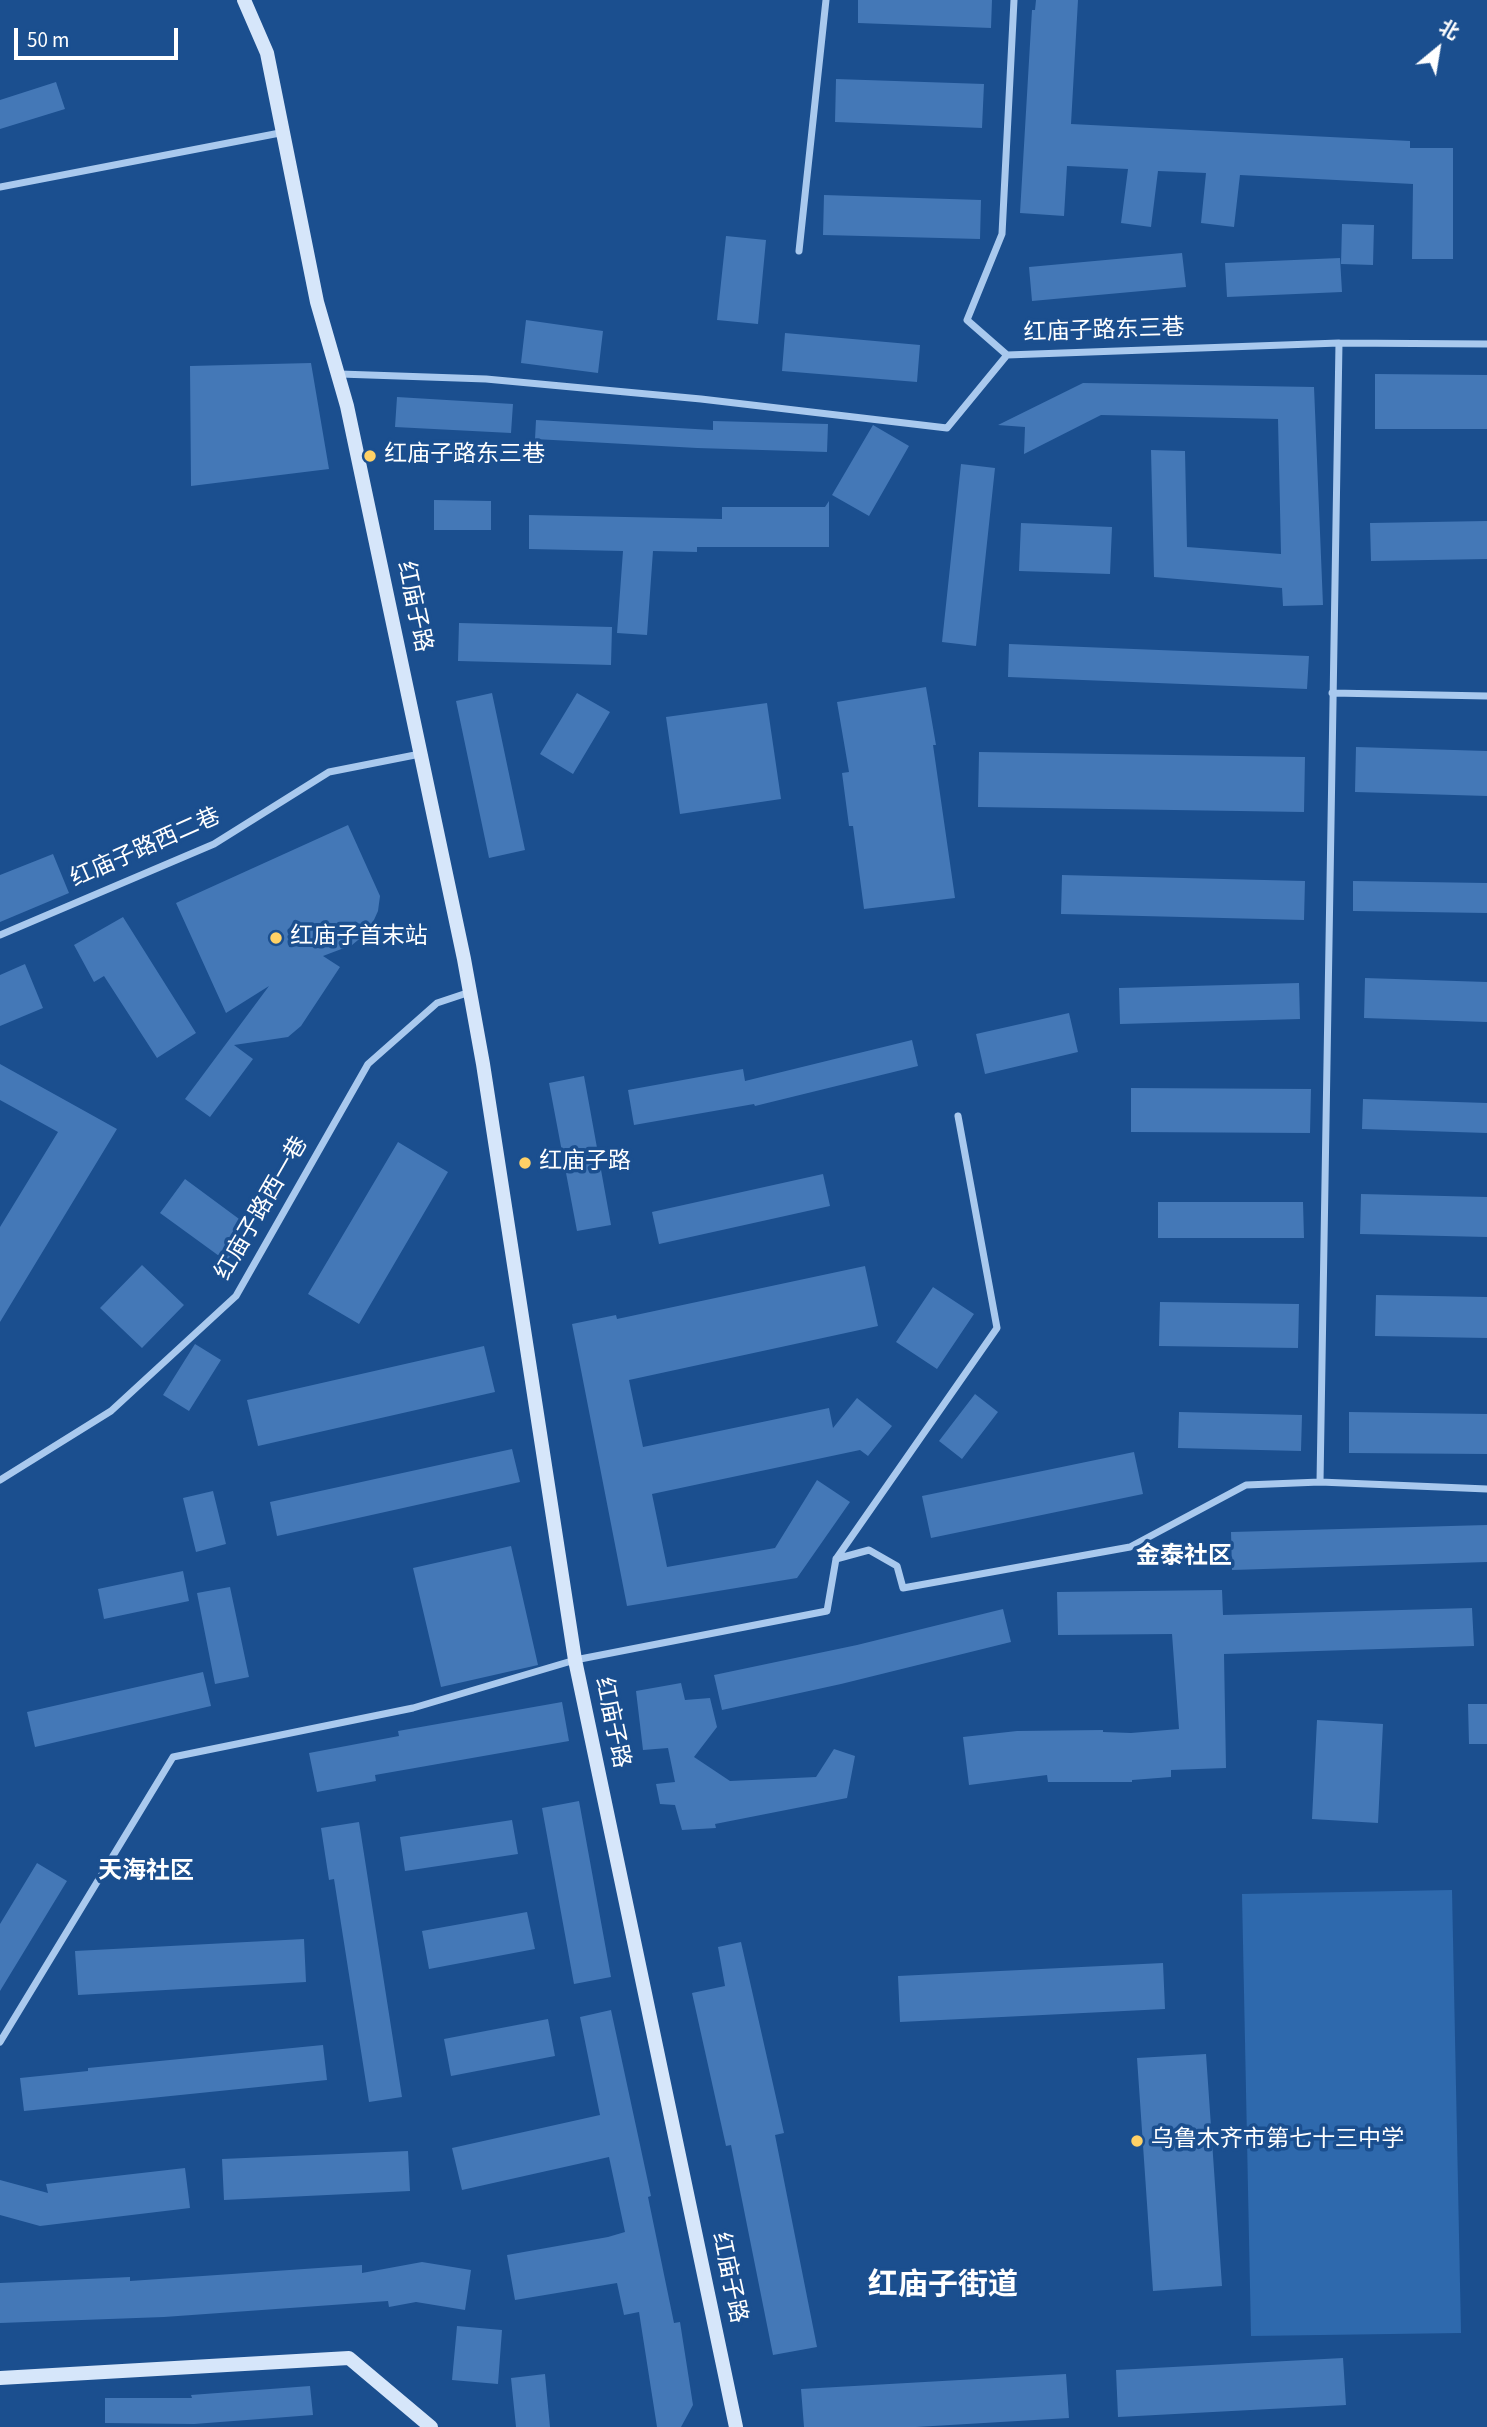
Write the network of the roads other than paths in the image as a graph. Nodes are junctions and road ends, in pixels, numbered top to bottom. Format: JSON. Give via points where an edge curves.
{"nodes":[{"id":1,"x":244,"y":0,"type":"edge"},
{"id":2,"x":826,"y":0,"type":"edge"},
{"id":3,"x":1014,"y":0,"type":"edge"},
{"id":4,"x":285,"y":132,"type":"junction"},
{"id":5,"x":0,"y":187,"type":"edge"},
{"id":6,"x":800,"y":251,"type":"dead end"},
{"id":7,"x":1339,"y":343,"type":"junction"},
{"id":8,"x":1487,"y":344,"type":"edge"},
{"id":9,"x":1007,"y":355,"type":"junction"},
{"id":10,"x":340,"y":374,"type":"junction"},
{"id":11,"x":1332,"y":693,"type":"junction"},
{"id":12,"x":1487,"y":696,"type":"edge"},
{"id":13,"x":421,"y":754,"type":"junction"},
{"id":14,"x":0,"y":934,"type":"edge"},
{"id":15,"x":470,"y":992,"type":"junction"},
{"id":16,"x":958,"y":1116,"type":"dead end"},
{"id":17,"x":0,"y":1479,"type":"edge"},
{"id":18,"x":1320,"y":1482,"type":"junction"},
{"id":19,"x":1487,"y":1489,"type":"edge"},
{"id":20,"x":836,"y":1559,"type":"junction"},
{"id":21,"x":575,"y":1660,"type":"junction"},
{"id":22,"x":0,"y":2042,"type":"edge"},
{"id":23,"x":0,"y":2378,"type":"edge"},
{"id":24,"x":431,"y":2427,"type":"edge"},
{"id":25,"x":736,"y":2427,"type":"edge"}],
"edges":[{"from":1,"to":4,"type":"street","name":"红庙子路","via":[[267,53]]},
{"from":2,"to":6,"type":"street"},
{"from":3,"to":9,"type":"street","via":[[1002,234],[967,320]]},
{"from":4,"to":5,"type":"street"},
{"from":4,"to":10,"type":"street","name":"红庙子路","via":[[317,302]]},
{"from":7,"to":8,"type":"street","name":"红庙子路东三巷"},
{"from":7,"to":9,"type":"street","name":"红庙子路东三巷"},
{"from":7,"to":11,"type":"street"},
{"from":9,"to":10,"type":"street","name":"红庙子路东三巷","via":[[947,428],[486,379]]},
{"from":10,"to":13,"type":"street","name":"红庙子路"},
{"from":11,"to":12,"type":"street"},
{"from":11,"to":18,"type":"street"},
{"from":13,"to":14,"type":"street","name":"红庙子路西二巷","via":[[329,772],[214,844]]},
{"from":13,"to":15,"type":"street","name":"红庙子路"},
{"from":15,"to":17,"type":"street","name":"红庙子路西一巷","via":[[437,1003],[368,1064],[236,1296],[111,1411]]},
{"from":15,"to":21,"type":"street","name":"红庙子路"},
{"from":16,"to":20,"type":"street","via":[[998,1328]]},
{"from":18,"to":19,"type":"street"},
{"from":18,"to":20,"type":"street","via":[[1246,1485],[1130,1547],[903,1588],[897,1566],[869,1550]]},
{"from":20,"to":21,"type":"street","via":[[827,1611]]},
{"from":21,"to":22,"type":"street","via":[[413,1708],[173,1757]]},
{"from":21,"to":25,"type":"street","name":"红庙子路"},
{"from":23,"to":24,"type":"street","via":[[349,2358]]}]}
